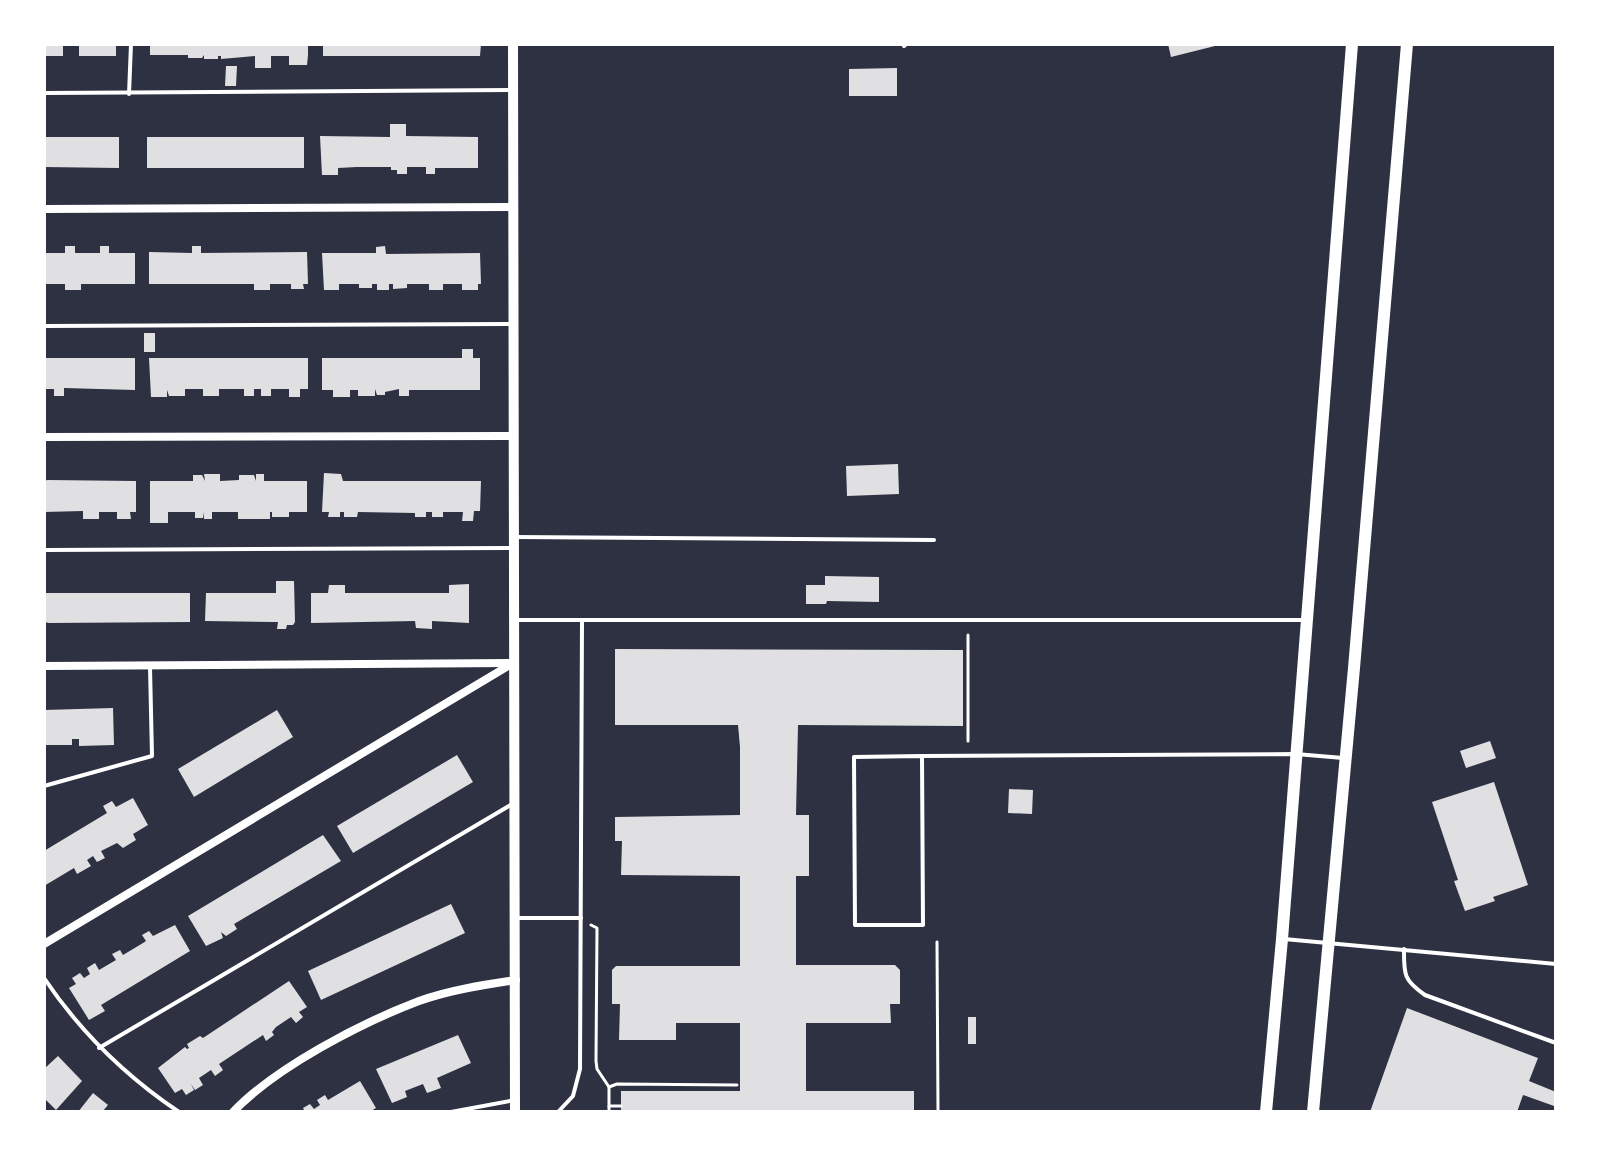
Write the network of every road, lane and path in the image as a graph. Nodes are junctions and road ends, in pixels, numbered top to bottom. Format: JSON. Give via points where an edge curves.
{"nodes":[{"id":1,"x":131,"y":44,"type":"edge"},
{"id":2,"x":513,"y":44,"type":"edge"},
{"id":3,"x":1352,"y":44,"type":"edge"},
{"id":4,"x":1407,"y":44,"type":"edge"},
{"id":5,"x":513,"y":90,"type":"junction"},
{"id":6,"x":44,"y":93,"type":"edge"},
{"id":7,"x":129,"y":94,"type":"junction"},
{"id":8,"x":513,"y":207,"type":"junction"},
{"id":9,"x":44,"y":209,"type":"edge"},
{"id":10,"x":513,"y":324,"type":"junction"},
{"id":11,"x":44,"y":326,"type":"edge"},
{"id":12,"x":513,"y":436,"type":"junction"},
{"id":13,"x":44,"y":437,"type":"edge"},
{"id":14,"x":934,"y":540,"type":"dead end"},
{"id":15,"x":513,"y":542,"type":"junction"},
{"id":16,"x":44,"y":550,"type":"edge"},
{"id":17,"x":513,"y":620,"type":"junction"},
{"id":18,"x":1305,"y":620,"type":"junction"},
{"id":19,"x":582,"y":621,"type":"junction"},
{"id":20,"x":968,"y":635,"type":"dead end"},
{"id":21,"x":513,"y":663,"type":"junction"},
{"id":22,"x":150,"y":665,"type":"junction"},
{"id":23,"x":44,"y":666,"type":"edge"},
{"id":24,"x":968,"y":741,"type":"dead end"},
{"id":25,"x":1296,"y":754,"type":"junction"},
{"id":26,"x":922,"y":756,"type":"junction"},
{"id":27,"x":1346,"y":758,"type":"junction"},
{"id":28,"x":44,"y":786,"type":"edge"},
{"id":29,"x":515,"y":803,"type":"junction"},
{"id":30,"x":516,"y":918,"type":"junction"},
{"id":31,"x":581,"y":918,"type":"junction"},
{"id":32,"x":1282,"y":939,"type":"junction"},
{"id":33,"x":937,"y":942,"type":"dead end"},
{"id":34,"x":44,"y":944,"type":"edge"},
{"id":35,"x":1330,"y":944,"type":"junction"},
{"id":36,"x":1404,"y":949,"type":"junction"},
{"id":37,"x":1556,"y":964,"type":"edge"},
{"id":38,"x":44,"y":978,"type":"edge"},
{"id":39,"x":516,"y":980,"type":"junction"},
{"id":40,"x":1556,"y":1043,"type":"edge"},
{"id":41,"x":99,"y":1048,"type":"junction"},
{"id":42,"x":737,"y":1085,"type":"dead end"},
{"id":43,"x":609,"y":1087,"type":"junction"},
{"id":44,"x":515,"y":1106,"type":"edge"},
{"id":45,"x":609,"y":1106,"type":"junction"},
{"id":46,"x":621,"y":1106,"type":"dead end"},
{"id":47,"x":179,"y":1112,"type":"edge"},
{"id":48,"x":233,"y":1112,"type":"edge"},
{"id":49,"x":451,"y":1112,"type":"edge"},
{"id":50,"x":558,"y":1112,"type":"edge"},
{"id":51,"x":609,"y":1112,"type":"edge"},
{"id":52,"x":938,"y":1112,"type":"edge"},
{"id":53,"x":1266,"y":1112,"type":"edge"},
{"id":54,"x":1313,"y":1112,"type":"edge"}],
"edges":[{"from":1,"to":7,"type":"lane"},
{"from":2,"to":5,"type":"street"},
{"from":3,"to":18,"type":"main road"},
{"from":4,"to":27,"type":"main road"},
{"from":5,"to":7,"type":"lane"},
{"from":5,"to":8,"type":"street"},
{"from":6,"to":7,"type":"lane"},
{"from":8,"to":9,"type":"street"},
{"from":8,"to":10,"type":"street"},
{"from":10,"to":11,"type":"lane"},
{"from":10,"to":12,"type":"street"},
{"from":12,"to":13,"type":"street"},
{"from":12,"to":15,"type":"street"},
{"from":14,"to":15,"type":"lane"},
{"from":15,"to":16,"type":"lane"},
{"from":15,"to":17,"type":"street"},
{"from":17,"to":19,"type":"lane"},
{"from":17,"to":21,"type":"street"},
{"from":18,"to":19,"type":"lane"},
{"from":18,"to":25,"type":"main road"},
{"from":19,"to":31,"type":"lane"},
{"from":20,"to":24,"type":"path"},
{"from":21,"to":22,"type":"street"},
{"from":21,"to":29,"type":"street"},
{"from":21,"to":34,"type":"street"},
{"from":22,"to":23,"type":"street"},
{"from":22,"to":28,"type":"lane","via":[[152,756]]},
{"from":25,"to":26,"type":"lane"},
{"from":25,"to":27,"type":"lane"},
{"from":25,"to":32,"type":"main road"},
{"from":26,"to":26,"type":"lane","via":[[854,757],[855,925],[923,925]]},
{"from":27,"to":35,"type":"main road"},
{"from":29,"to":30,"type":"street"},
{"from":29,"to":41,"type":"lane"},
{"from":30,"to":31,"type":"lane"},
{"from":30,"to":39,"type":"street"},
{"from":31,"to":43,"type":"path","via":[[597,928],[596,1061]]},
{"from":31,"to":50,"type":"lane","via":[[580,1069],[573,1096]]},
{"from":32,"to":35,"type":"lane"},
{"from":32,"to":53,"type":"main road"},
{"from":33,"to":52,"type":"path"},
{"from":35,"to":36,"type":"lane"},
{"from":35,"to":54,"type":"main road"},
{"from":36,"to":37,"type":"lane"},
{"from":36,"to":40,"type":"lane","via":[[1408,984],[1425,995]]},
{"from":38,"to":41,"type":"lane"},
{"from":39,"to":44,"type":"street"},
{"from":39,"to":48,"type":"street","via":[[463,988],[382,1017],[292,1066]]},
{"from":41,"to":47,"type":"lane"},
{"from":42,"to":43,"type":"path"},
{"from":43,"to":45,"type":"path"},
{"from":44,"to":49,"type":"lane"},
{"from":45,"to":46,"type":"path"},
{"from":45,"to":51,"type":"path"}]}
